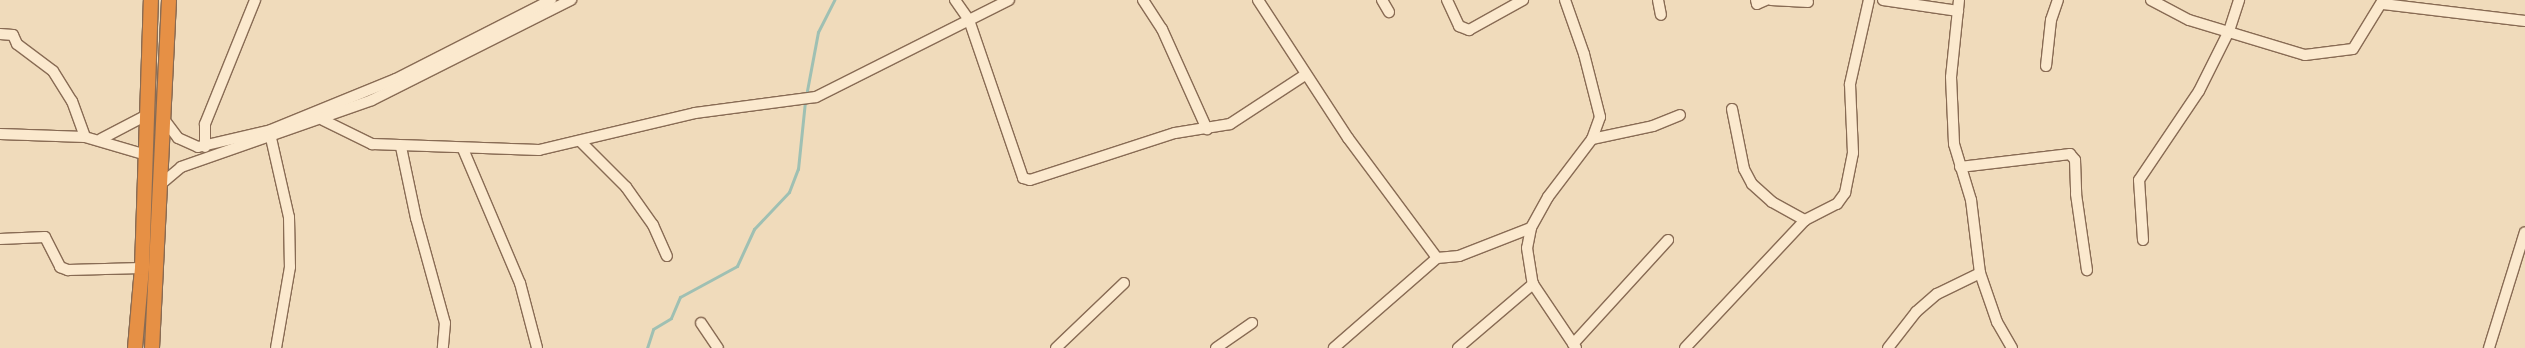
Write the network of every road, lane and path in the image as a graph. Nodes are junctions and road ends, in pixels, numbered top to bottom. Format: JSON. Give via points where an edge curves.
{"nodes":[{"id":1,"x":151,"y":0,"type":"edge"},
{"id":2,"x":169,"y":0,"type":"edge"},
{"id":3,"x":255,"y":0,"type":"edge"},
{"id":4,"x":551,"y":0,"type":"edge"},
{"id":5,"x":571,"y":0,"type":"edge"},
{"id":6,"x":955,"y":0,"type":"edge"},
{"id":7,"x":1009,"y":0,"type":"edge"},
{"id":8,"x":1143,"y":0,"type":"edge"},
{"id":9,"x":1258,"y":0,"type":"edge"},
{"id":10,"x":1382,"y":0,"type":"edge"},
{"id":11,"x":1447,"y":0,"type":"edge"},
{"id":12,"x":1523,"y":0,"type":"edge"},
{"id":13,"x":1565,"y":0,"type":"edge"},
{"id":14,"x":1658,"y":0,"type":"edge"},
{"id":15,"x":1756,"y":0,"type":"edge"},
{"id":16,"x":1766,"y":0,"type":"edge"},
{"id":17,"x":1771,"y":0,"type":"edge"},
{"id":18,"x":1869,"y":0,"type":"edge"},
{"id":19,"x":1883,"y":0,"type":"edge"},
{"id":20,"x":1959,"y":0,"type":"edge"},
{"id":21,"x":2058,"y":0,"type":"edge"},
{"id":22,"x":2150,"y":0,"type":"edge"},
{"id":23,"x":2239,"y":0,"type":"edge"},
{"id":24,"x":1808,"y":2,"type":"dead end"},
{"id":25,"x":2383,"y":2,"type":"edge"},
{"id":26,"x":1958,"y":11,"type":"junction"},
{"id":27,"x":1389,"y":12,"type":"dead end"},
{"id":28,"x":1661,"y":15,"type":"dead end"},
{"id":29,"x":970,"y":20,"type":"junction"},
{"id":30,"x":2525,"y":21,"type":"edge"},
{"id":31,"x":2229,"y":31,"type":"junction"},
{"id":32,"x":0,"y":34,"type":"edge"},
{"id":33,"x":2046,"y":66,"type":"dead end"},
{"id":34,"x":1305,"y":75,"type":"junction"},
{"id":35,"x":1732,"y":109,"type":"dead end"},
{"id":36,"x":147,"y":115,"type":"junction"},
{"id":37,"x":1680,"y":115,"type":"dead end"},
{"id":38,"x":162,"y":118,"type":"junction"},
{"id":39,"x":323,"y":120,"type":"junction"},
{"id":40,"x":1207,"y":129,"type":"junction"},
{"id":41,"x":0,"y":134,"type":"edge"},
{"id":42,"x":85,"y":137,"type":"junction"},
{"id":43,"x":271,"y":138,"type":"junction"},
{"id":44,"x":101,"y":139,"type":"junction"},
{"id":45,"x":1592,"y":139,"type":"junction"},
{"id":46,"x":581,"y":142,"type":"junction"},
{"id":47,"x":205,"y":147,"type":"junction"},
{"id":48,"x":401,"y":148,"type":"junction"},
{"id":49,"x":463,"y":149,"type":"junction"},
{"id":50,"x":146,"y":155,"type":"junction"},
{"id":51,"x":1960,"y":167,"type":"junction"},
{"id":52,"x":161,"y":184,"type":"junction"},
{"id":53,"x":1805,"y":220,"type":"junction"},
{"id":54,"x":1531,"y":228,"type":"junction"},
{"id":55,"x":2525,"y":232,"type":"edge"},
{"id":56,"x":0,"y":239,"type":"edge"},
{"id":57,"x":1668,"y":240,"type":"dead end"},
{"id":58,"x":2143,"y":240,"type":"dead end"},
{"id":59,"x":668,"y":256,"type":"dead end"},
{"id":60,"x":1437,"y":258,"type":"junction"},
{"id":61,"x":142,"y":268,"type":"junction"},
{"id":62,"x":2087,"y":270,"type":"dead end"},
{"id":63,"x":1980,"y":273,"type":"junction"},
{"id":64,"x":1124,"y":283,"type":"dead end"},
{"id":65,"x":1533,"y":284,"type":"junction"},
{"id":66,"x":701,"y":323,"type":"dead end"},
{"id":67,"x":1252,"y":323,"type":"dead end"},
{"id":68,"x":1574,"y":346,"type":"edge"},
{"id":69,"x":135,"y":348,"type":"edge"},
{"id":70,"x":152,"y":348,"type":"edge"},
{"id":71,"x":276,"y":348,"type":"edge"},
{"id":72,"x":443,"y":348,"type":"edge"},
{"id":73,"x":537,"y":348,"type":"edge"},
{"id":74,"x":718,"y":348,"type":"edge"},
{"id":75,"x":1056,"y":348,"type":"edge"},
{"id":76,"x":1216,"y":348,"type":"edge"},
{"id":77,"x":1334,"y":348,"type":"edge"},
{"id":78,"x":1458,"y":348,"type":"edge"},
{"id":79,"x":1685,"y":348,"type":"edge"},
{"id":80,"x":1888,"y":348,"type":"edge"},
{"id":81,"x":2012,"y":348,"type":"edge"},
{"id":82,"x":2489,"y":348,"type":"edge"}],
"edges":[{"from":1,"to":36,"type":"highway"},
{"from":2,"to":38,"type":"highway"},
{"from":3,"to":47,"type":"street","via":[[205,124]]},
{"from":4,"to":47,"type":"street","via":[[354,98],[271,130]]},
{"from":5,"to":39,"type":"street","via":[[427,74]]},
{"from":6,"to":29,"type":"street"},
{"from":7,"to":29,"type":"street"},
{"from":8,"to":40,"type":"street","via":[[1162,29]]},
{"from":9,"to":34,"type":"street"},
{"from":10,"to":27,"type":"street"},
{"from":11,"to":12,"type":"street","via":[[1459,26],[1469,30]]},
{"from":13,"to":45,"type":"street","via":[[1584,54],[1600,117]]},
{"from":14,"to":28,"type":"street"},
{"from":15,"to":16,"type":"street","via":[[1757,4]]},
{"from":17,"to":24,"type":"street"},
{"from":18,"to":53,"type":"street","via":[[1850,84],[1853,153],[1845,193],[1837,204]]},
{"from":19,"to":26,"type":"street"},
{"from":20,"to":26,"type":"street"},
{"from":21,"to":33,"type":"street","via":[[2051,20]]},
{"from":22,"to":31,"type":"street","via":[[2189,20]]},
{"from":23,"to":31,"type":"street"},
{"from":25,"to":30,"type":"street"},
{"from":25,"to":31,"type":"street","via":[[2373,13],[2358,44],[2348,51],[2305,55],[2255,42]]},
{"from":26,"to":51,"type":"street","via":[[1951,113],[1954,144]]},
{"from":29,"to":40,"type":"street","via":[[1023,178],[1030,180],[1150,140]]},
{"from":29,"to":46,"type":"street","via":[[816,97],[797,102],[695,113]]},
{"from":31,"to":58,"type":"street","via":[[2199,91],[2139,180]]},
{"from":32,"to":42,"type":"street","via":[[13,35],[17,44],[53,70],[72,101]]},
{"from":34,"to":40,"type":"street","via":[[1230,124]]},
{"from":34,"to":60,"type":"street"},
{"from":35,"to":53,"type":"street","via":[[1747,177],[1772,202]]},
{"from":36,"to":44,"type":"street"},
{"from":36,"to":50,"type":"highway"},
{"from":37,"to":45,"type":"street","via":[[1653,126]]},
{"from":38,"to":47,"type":"street","via":[[182,142]]},
{"from":38,"to":52,"type":"highway"},
{"from":39,"to":43,"type":"street"},
{"from":39,"to":48,"type":"street","via":[[372,144]]},
{"from":41,"to":42,"type":"street"},
{"from":42,"to":44,"type":"street"},
{"from":43,"to":52,"type":"street","via":[[182,167]]},
{"from":43,"to":71,"type":"street","via":[[289,217],[290,268]]},
{"from":44,"to":50,"type":"street"},
{"from":45,"to":54,"type":"street","via":[[1548,197]]},
{"from":46,"to":49,"type":"street","via":[[539,150]]},
{"from":46,"to":59,"type":"street","via":[[626,187],[653,225]]},
{"from":48,"to":49,"type":"street"},
{"from":48,"to":72,"type":"street","via":[[416,218],[445,323]]},
{"from":49,"to":73,"type":"street","via":[[520,283]]},
{"from":50,"to":61,"type":"highway"},
{"from":51,"to":62,"type":"street","via":[[2070,154],[2075,160],[2076,194]]},
{"from":51,"to":63,"type":"street","via":[[1971,200]]},
{"from":52,"to":70,"type":"highway"},
{"from":53,"to":79,"type":"street"},
{"from":54,"to":60,"type":"street","via":[[1458,256]]},
{"from":54,"to":65,"type":"street","via":[[1527,248]]},
{"from":55,"to":82,"type":"street"},
{"from":56,"to":61,"type":"street","via":[[45,237],[60,267],[68,270]]},
{"from":57,"to":68,"type":"street"},
{"from":60,"to":77,"type":"street"},
{"from":61,"to":69,"type":"highway"},
{"from":63,"to":80,"type":"street","via":[[1937,294],[1916,312]]},
{"from":63,"to":81,"type":"street","via":[[1997,322]]},
{"from":64,"to":75,"type":"street"},
{"from":65,"to":68,"type":"street"},
{"from":65,"to":78,"type":"street"},
{"from":66,"to":74,"type":"street"},
{"from":67,"to":76,"type":"street"}]}
